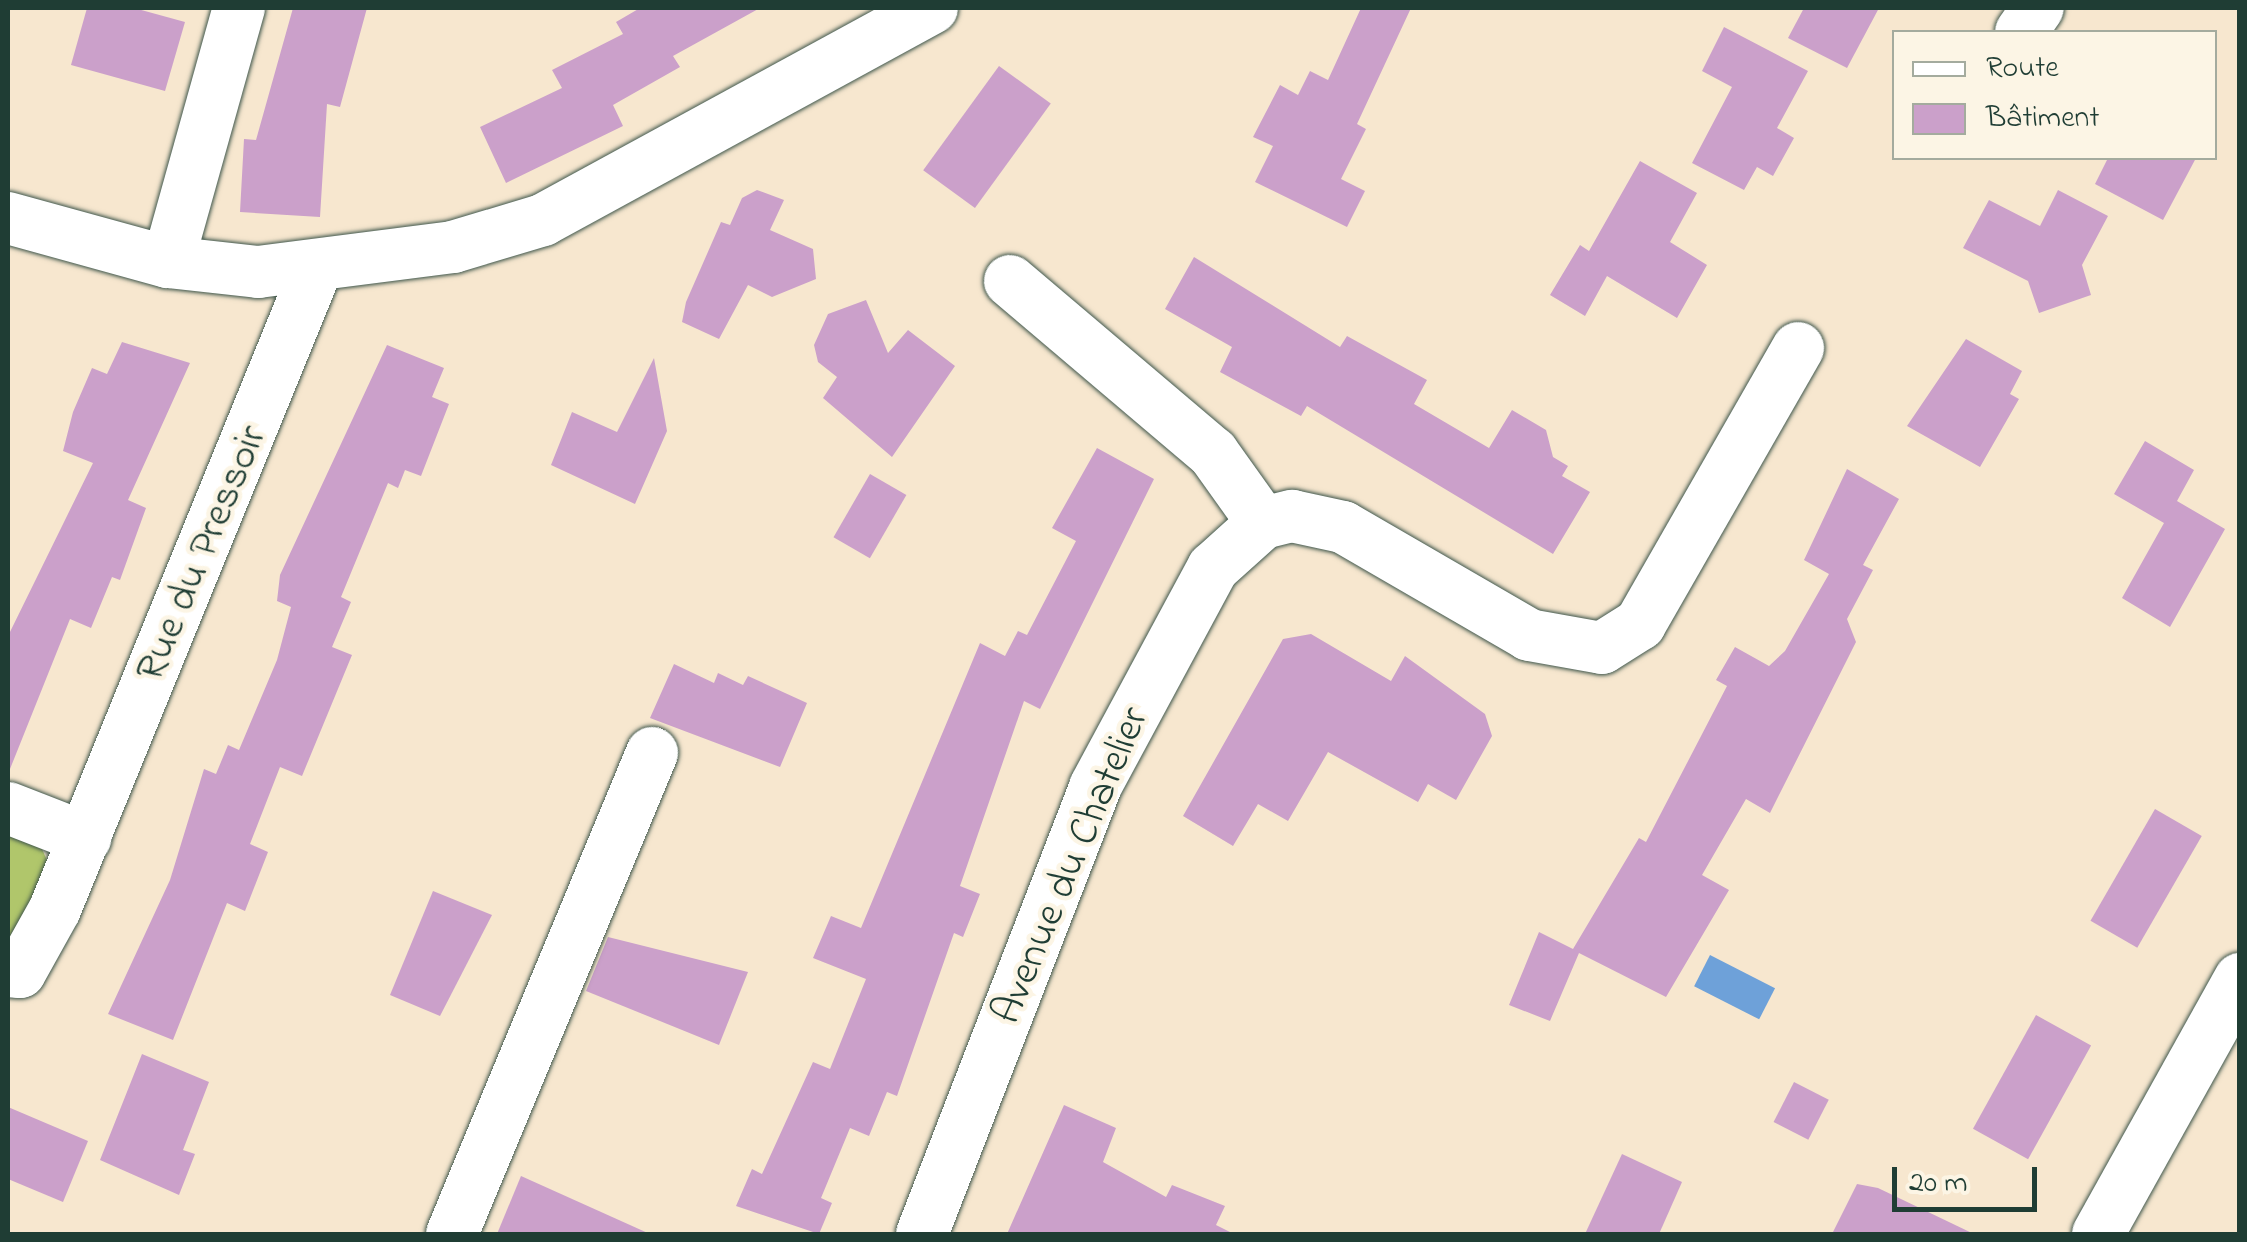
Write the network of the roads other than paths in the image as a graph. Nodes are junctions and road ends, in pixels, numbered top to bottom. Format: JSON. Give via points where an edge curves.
{"nodes":[{"id":1,"x":239,"y":8,"type":"edge"},
{"id":2,"x":932,"y":8,"type":"edge"},
{"id":3,"x":2038,"y":8,"type":"edge"},
{"id":4,"x":2022,"y":30,"type":"edge"},
{"id":5,"x":8,"y":218,"type":"edge"},
{"id":6,"x":168,"y":262,"type":"junction"},
{"id":7,"x":317,"y":268,"type":"junction"},
{"id":8,"x":1010,"y":282,"type":"dead end"},
{"id":9,"x":1798,"y":348,"type":"dead end"},
{"id":10,"x":1263,"y":523,"type":"junction"},
{"id":11,"x":652,"y":753,"type":"dead end"},
{"id":12,"x":8,"y":808,"type":"edge"},
{"id":13,"x":84,"y":838,"type":"junction"},
{"id":14,"x":8,"y":971,"type":"edge"},
{"id":15,"x":2240,"y":979,"type":"edge"},
{"id":16,"x":452,"y":1234,"type":"edge"},
{"id":17,"x":922,"y":1234,"type":"edge"},
{"id":18,"x":2098,"y":1234,"type":"edge"}],
"edges":[{"from":1,"to":6,"type":"street"},
{"from":2,"to":7,"type":"street","via":[[543,220],[434,250]]},
{"from":3,"to":4,"type":"street"},
{"from":5,"to":6,"type":"street"},
{"from":6,"to":7,"type":"street","via":[[258,272]]},
{"from":7,"to":13,"type":"street","name":"Rue du Pressoir"},
{"from":8,"to":10,"type":"street","via":[[1213,453]]},
{"from":9,"to":10,"type":"street","via":[[1640,624],[1602,648],[1529,635],[1343,526],[1292,516]]},
{"from":10,"to":17,"type":"street","name":"Avenue du Chatelier","via":[[1213,568],[1096,788]]},
{"from":11,"to":16,"type":"street"},
{"from":12,"to":13,"type":"street"},
{"from":13,"to":14,"type":"street","name":"Rue du Pressoir","via":[[20,972]]},
{"from":15,"to":18,"type":"street"}]}
